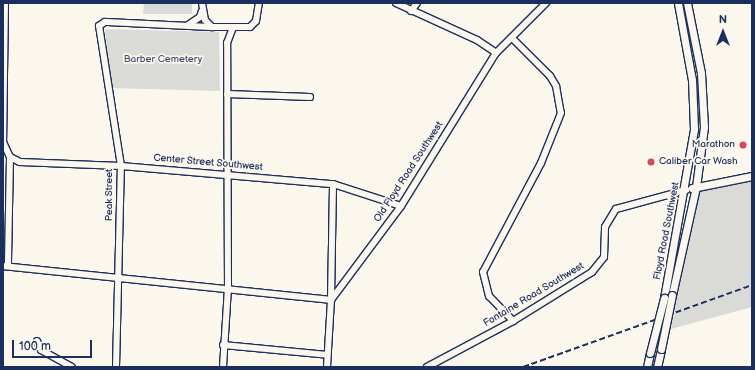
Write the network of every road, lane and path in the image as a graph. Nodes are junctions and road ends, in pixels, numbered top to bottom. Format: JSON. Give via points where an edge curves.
{"nodes":[{"id":1,"x":5,"y":3,"type":"edge"},
{"id":2,"x":202,"y":3,"type":"edge"},
{"id":3,"x":259,"y":3,"type":"edge"},
{"id":4,"x":396,"y":3,"type":"edge"},
{"id":5,"x":417,"y":3,"type":"edge"},
{"id":6,"x":546,"y":3,"type":"edge"},
{"id":7,"x":678,"y":3,"type":"edge"},
{"id":8,"x":687,"y":3,"type":"edge"},
{"id":9,"x":202,"y":10,"type":"junction"},
{"id":10,"x":411,"y":12,"type":"junction"},
{"id":11,"x":187,"y":26,"type":"junction"},
{"id":12,"x":212,"y":26,"type":"junction"},
{"id":13,"x":221,"y":27,"type":"junction"},
{"id":14,"x":233,"y":27,"type":"junction"},
{"id":15,"x":4,"y":32,"type":"edge"},
{"id":16,"x":512,"y":38,"type":"junction"},
{"id":17,"x":228,"y":43,"type":"junction"},
{"id":18,"x":496,"y":53,"type":"junction"},
{"id":19,"x":227,"y":94,"type":"junction"},
{"id":20,"x":310,"y":97,"type":"dead end"},
{"id":21,"x":3,"y":142,"type":"edge"},
{"id":22,"x":10,"y":157,"type":"junction"},
{"id":23,"x":121,"y":166,"type":"junction"},
{"id":24,"x":228,"y":175,"type":"junction"},
{"id":25,"x":752,"y":176,"type":"edge"},
{"id":26,"x":333,"y":184,"type":"junction"},
{"id":27,"x":696,"y":187,"type":"junction"},
{"id":28,"x":686,"y":190,"type":"junction"},
{"id":29,"x":401,"y":206,"type":"junction"},
{"id":30,"x":5,"y":266,"type":"edge"},
{"id":31,"x":120,"y":277,"type":"junction"},
{"id":32,"x":228,"y":288,"type":"junction"},
{"id":33,"x":331,"y":300,"type":"junction"},
{"id":34,"x":513,"y":321,"type":"junction"},
{"id":35,"x":38,"y":341,"type":"dead end"},
{"id":36,"x":223,"y":345,"type":"junction"},
{"id":37,"x":328,"y":355,"type":"junction"},
{"id":38,"x":72,"y":367,"type":"edge"},
{"id":39,"x":116,"y":367,"type":"edge"},
{"id":40,"x":223,"y":367,"type":"edge"},
{"id":41,"x":327,"y":367,"type":"edge"},
{"id":42,"x":427,"y":367,"type":"edge"},
{"id":43,"x":647,"y":367,"type":"edge"},
{"id":44,"x":657,"y":367,"type":"edge"}],
"edges":[{"from":1,"to":15,"type":"street"},
{"from":2,"to":9,"type":"street"},
{"from":3,"to":14,"type":"street","via":[[256,22],[250,27]]},
{"from":4,"to":10,"type":"street"},
{"from":5,"to":10,"type":"street"},
{"from":6,"to":16,"type":"street","name":"Old Floyd Road Southwest"},
{"from":7,"to":28,"type":"main road","name":"Floyd Road Southwest","via":[[694,95],[693,138]]},
{"from":8,"to":27,"type":"main road","name":"Floyd Road Southwest","via":[[705,113]]},
{"from":9,"to":11,"type":"street","via":[[200,17]]},
{"from":9,"to":12,"type":"street","via":[[205,20]]},
{"from":10,"to":18,"type":"street","via":[[466,34]]},
{"from":11,"to":12,"type":"street"},
{"from":11,"to":23,"type":"street","name":"Peak Street","via":[[105,22],[99,26]]},
{"from":12,"to":13,"type":"street"},
{"from":13,"to":14,"type":"street"},
{"from":13,"to":17,"type":"street"},
{"from":14,"to":17,"type":"street"},
{"from":15,"to":21,"type":"street"},
{"from":16,"to":18,"type":"street","name":"Old Floyd Road Southwest"},
{"from":16,"to":34,"type":"street","via":[[550,76],[556,86],[561,113],[541,163],[483,272],[489,296]]},
{"from":17,"to":19,"type":"street"},
{"from":18,"to":29,"type":"street","name":"Old Floyd Road Southwest"},
{"from":19,"to":20,"type":"street"},
{"from":19,"to":24,"type":"street"},
{"from":21,"to":22,"type":"street"},
{"from":22,"to":23,"type":"street","name":"Center Street Southwest","via":[[20,162]]},
{"from":22,"to":30,"type":"street"},
{"from":23,"to":24,"type":"street","name":"Center Street Southwest"},
{"from":23,"to":31,"type":"street","name":"Peak Street"},
{"from":24,"to":26,"type":"street","name":"Center Street Southwest"},
{"from":24,"to":32,"type":"street"},
{"from":25,"to":27,"type":"main road","name":"Fontaine Road Southwest"},
{"from":26,"to":29,"type":"street","name":"Center Street Southwest"},
{"from":26,"to":33,"type":"street"},
{"from":27,"to":28,"type":"main road","name":"Fontaine Road Southwest"},
{"from":27,"to":44,"type":"main road","name":"Floyd Road Southwest","bridge":true},
{"from":28,"to":34,"type":"street","name":"Fontaine Road Southwest","via":[[616,209],[607,221],[604,257],[597,267]]},
{"from":28,"to":43,"type":"main road","name":"Floyd Road Southwest","bridge":true},
{"from":29,"to":33,"type":"street","name":"Old Floyd Road Southwest"},
{"from":30,"to":31,"type":"street"},
{"from":31,"to":32,"type":"street"},
{"from":31,"to":39,"type":"street","name":"Peak Street"},
{"from":32,"to":33,"type":"street"},
{"from":32,"to":36,"type":"street"},
{"from":33,"to":37,"type":"street"},
{"from":34,"to":42,"type":"street","name":"Fontaine Road Southwest"},
{"from":35,"to":38,"type":"street","via":[[41,350]]},
{"from":36,"to":37,"type":"street"},
{"from":36,"to":40,"type":"street"},
{"from":37,"to":41,"type":"street"}]}
